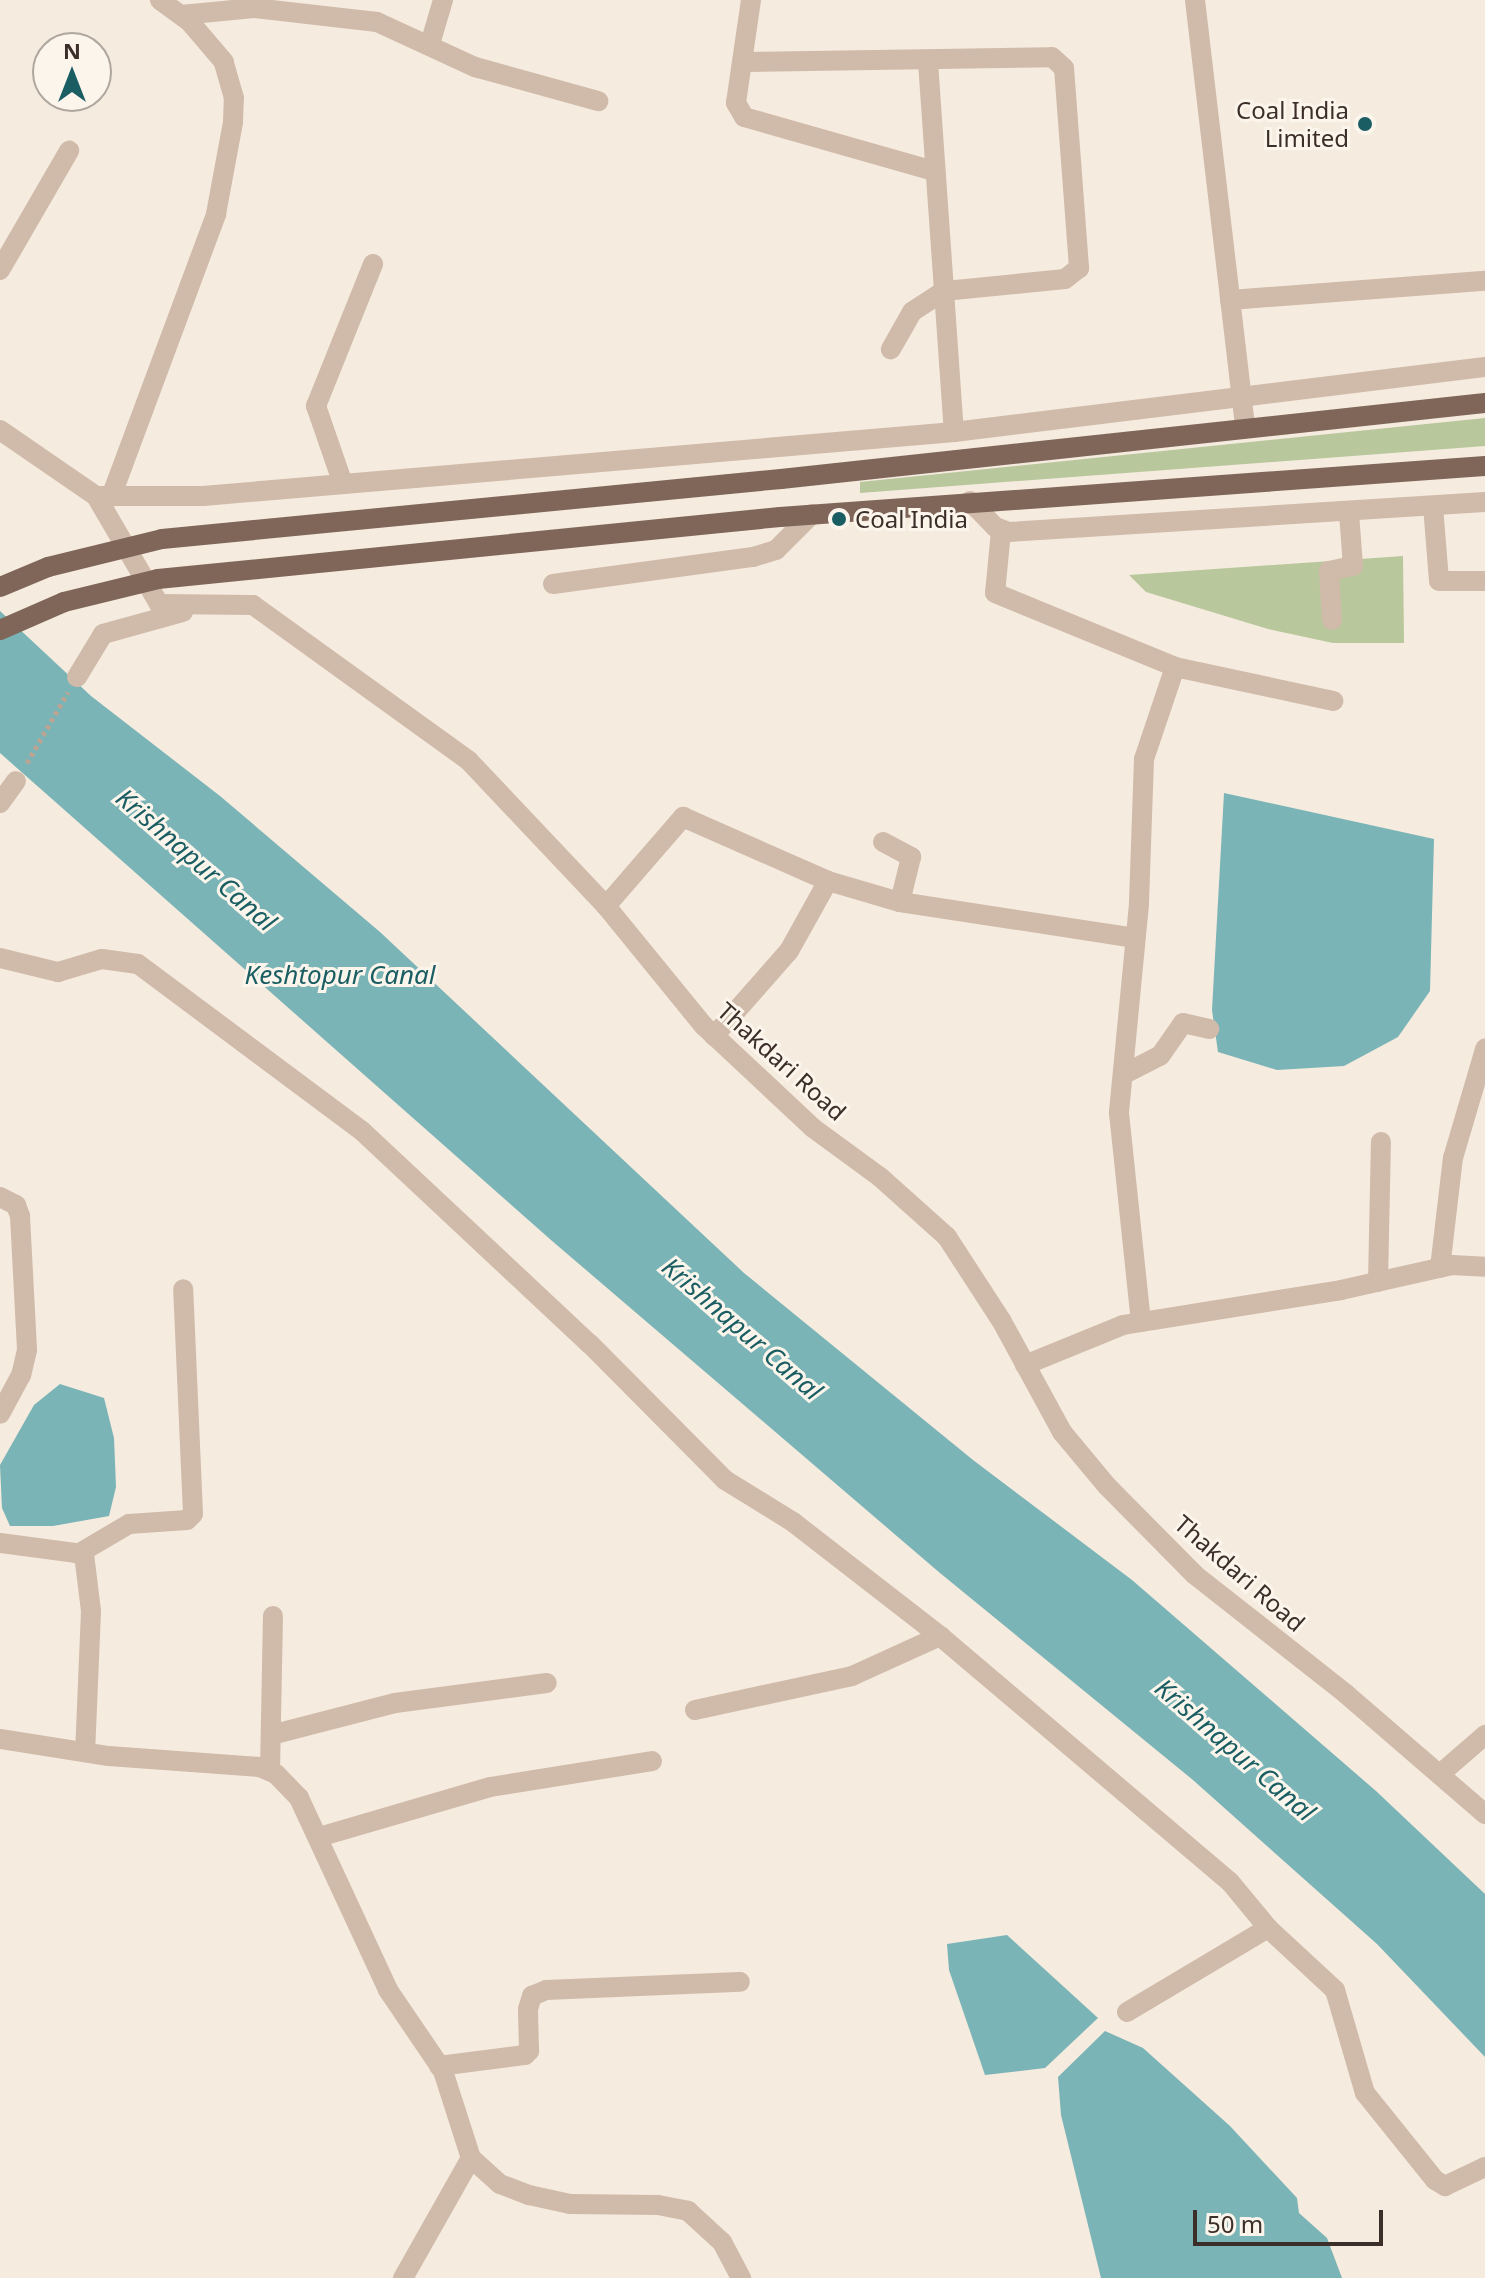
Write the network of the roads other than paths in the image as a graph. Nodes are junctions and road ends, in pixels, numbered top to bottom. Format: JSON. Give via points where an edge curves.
{"nodes":[{"id":1,"x":160,"y":0,"type":"edge"},
{"id":2,"x":443,"y":0,"type":"edge"},
{"id":3,"x":751,"y":0,"type":"edge"},
{"id":4,"x":1195,"y":0,"type":"edge"},
{"id":5,"x":181,"y":15,"type":"junction"},
{"id":6,"x":430,"y":44,"type":"junction"},
{"id":7,"x":743,"y":62,"type":"junction"},
{"id":8,"x":928,"y":62,"type":"junction"},
{"id":9,"x":598,"y":101,"type":"dead end"},
{"id":10,"x":69,"y":151,"type":"dead end"},
{"id":11,"x":933,"y":171,"type":"junction"},
{"id":12,"x":373,"y":264,"type":"dead end"},
{"id":13,"x":0,"y":270,"type":"edge"},
{"id":14,"x":1485,"y":281,"type":"edge"},
{"id":15,"x":944,"y":291,"type":"junction"},
{"id":16,"x":1230,"y":300,"type":"junction"},
{"id":17,"x":891,"y":349,"type":"dead end"},
{"id":18,"x":1485,"y":367,"type":"edge"},
{"id":19,"x":1242,"y":399,"type":"junction"},
{"id":20,"x":1485,"y":403,"type":"edge"},
{"id":21,"x":1245,"y":428,"type":"junction"},
{"id":22,"x":0,"y":430,"type":"edge"},
{"id":23,"x":954,"y":432,"type":"junction"},
{"id":24,"x":1485,"y":466,"type":"edge"},
{"id":25,"x":343,"y":484,"type":"junction"},
{"id":26,"x":104,"y":497,"type":"junction"},
{"id":27,"x":970,"y":501,"type":"junction"},
{"id":28,"x":1485,"y":502,"type":"edge"},
{"id":29,"x":1433,"y":506,"type":"junction"},
{"id":30,"x":1349,"y":513,"type":"junction"},
{"id":31,"x":812,"y":514,"type":"junction"},
{"id":32,"x":1001,"y":531,"type":"junction"},
{"id":33,"x":1485,"y":581,"type":"edge"},
{"id":34,"x":553,"y":584,"type":"dead end"},
{"id":35,"x":0,"y":587,"type":"edge"},
{"id":36,"x":210,"y":606,"type":"junction"},
{"id":37,"x":1332,"y":620,"type":"dead end"},
{"id":38,"x":0,"y":630,"type":"edge"},
{"id":39,"x":1175,"y":667,"type":"junction"},
{"id":40,"x":77,"y":677,"type":"road end"},
{"id":41,"x":1333,"y":701,"type":"dead end"},
{"id":42,"x":16,"y":781,"type":"road end"},
{"id":43,"x":0,"y":803,"type":"edge"},
{"id":44,"x":883,"y":842,"type":"dead end"},
{"id":45,"x":828,"y":881,"type":"junction"},
{"id":46,"x":900,"y":902,"type":"junction"},
{"id":47,"x":606,"y":906,"type":"junction"},
{"id":48,"x":1135,"y":938,"type":"junction"},
{"id":49,"x":0,"y":958,"type":"edge"},
{"id":50,"x":1209,"y":1029,"type":"dead end"},
{"id":51,"x":714,"y":1036,"type":"junction"},
{"id":52,"x":1485,"y":1049,"type":"edge"},
{"id":53,"x":1126,"y":1073,"type":"junction"},
{"id":54,"x":1381,"y":1142,"type":"dead end"},
{"id":55,"x":0,"y":1197,"type":"edge"},
{"id":56,"x":1485,"y":1267,"type":"edge"},
{"id":57,"x":1440,"y":1268,"type":"junction"},
{"id":58,"x":1378,"y":1282,"type":"junction"},
{"id":59,"x":183,"y":1289,"type":"dead end"},
{"id":60,"x":1141,"y":1322,"type":"junction"},
{"id":61,"x":1025,"y":1365,"type":"junction"},
{"id":62,"x":0,"y":1414,"type":"edge"},
{"id":63,"x":0,"y":1543,"type":"edge"},
{"id":64,"x":78,"y":1554,"type":"junction"},
{"id":65,"x":273,"y":1616,"type":"dead end"},
{"id":66,"x":940,"y":1636,"type":"junction"},
{"id":67,"x":547,"y":1683,"type":"dead end"},
{"id":68,"x":695,"y":1710,"type":"dead end"},
{"id":69,"x":271,"y":1735,"type":"junction"},
{"id":70,"x":1485,"y":1735,"type":"edge"},
{"id":71,"x":0,"y":1739,"type":"edge"},
{"id":72,"x":85,"y":1752,"type":"junction"},
{"id":73,"x":652,"y":1761,"type":"dead end"},
{"id":74,"x":270,"y":1771,"type":"junction"},
{"id":75,"x":1440,"y":1774,"type":"junction"},
{"id":76,"x":1485,"y":1814,"type":"edge"},
{"id":77,"x":319,"y":1837,"type":"junction"},
{"id":78,"x":1268,"y":1928,"type":"junction"},
{"id":79,"x":740,"y":1982,"type":"dead end"},
{"id":80,"x":1127,"y":2012,"type":"dead end"},
{"id":81,"x":439,"y":2066,"type":"junction"},
{"id":82,"x":471,"y":2158,"type":"junction"},
{"id":83,"x":1485,"y":2167,"type":"edge"},
{"id":84,"x":403,"y":2278,"type":"edge"},
{"id":85,"x":741,"y":2278,"type":"edge"}],
"edges":[{"from":1,"to":5,"type":"street"},
{"from":2,"to":6,"type":"street"},
{"from":3,"to":7,"type":"street"},
{"from":4,"to":16,"type":"street"},
{"from":5,"to":6,"type":"street","via":[[254,8],[363,20],[389,24]]},
{"from":5,"to":26,"type":"street","via":[[224,62],[234,98],[229,156],[216,214]]},
{"from":6,"to":9,"type":"street","via":[[488,72]]},
{"from":7,"to":8,"type":"street"},
{"from":7,"to":11,"type":"street","via":[[736,103],[744,117]]},
{"from":8,"to":11,"type":"street"},
{"from":8,"to":15,"type":"street","via":[[1059,60],[1079,260],[1079,268],[1065,279]]},
{"from":10,"to":13,"type":"street"},
{"from":11,"to":15,"type":"street"},
{"from":12,"to":25,"type":"street","via":[[316,406]]},
{"from":14,"to":16,"type":"street"},
{"from":15,"to":17,"type":"street","via":[[912,312]]},
{"from":15,"to":23,"type":"street"},
{"from":16,"to":19,"type":"street"},
{"from":18,"to":19,"type":"street"},
{"from":19,"to":21,"type":"street"},
{"from":19,"to":23,"type":"street"},
{"from":20,"to":21,"type":"main road"},
{"from":21,"to":35,"type":"main road","bridge":true,"via":[[162,539],[48,567]]},
{"from":22,"to":26,"type":"street","name":"Thakdari Road"},
{"from":23,"to":25,"type":"street"},
{"from":24,"to":27,"type":"main road"},
{"from":25,"to":26,"type":"street"},
{"from":26,"to":36,"type":"street","name":"Thakdari Road","via":[[159,604]]},
{"from":27,"to":31,"type":"main road"},
{"from":27,"to":32,"type":"street"},
{"from":28,"to":29,"type":"street"},
{"from":29,"to":30,"type":"street"},
{"from":29,"to":33,"type":"street","via":[[1439,581]]},
{"from":30,"to":32,"type":"street"},
{"from":30,"to":37,"type":"street","via":[[1353,566],[1329,571]]},
{"from":31,"to":34,"type":"street","via":[[776,550],[753,557]]},
{"from":31,"to":38,"type":"main road","bridge":true,"via":[[158,579],[64,602]]},
{"from":32,"to":39,"type":"street","via":[[995,593]]},
{"from":36,"to":40,"type":"street","via":[[103,634]]},
{"from":36,"to":47,"type":"street","name":"Thakdari Road","via":[[246,604],[265,611],[469,761]]},
{"from":39,"to":41,"type":"street"},
{"from":39,"to":48,"type":"street","via":[[1144,759]]},
{"from":42,"to":43,"type":"street"},
{"from":44,"to":46,"type":"street","via":[[911,857]]},
{"from":45,"to":46,"type":"street"},
{"from":45,"to":47,"type":"street","via":[[683,817]]},
{"from":45,"to":51,"type":"street","via":[[789,951]]},
{"from":46,"to":48,"type":"street"},
{"from":47,"to":51,"type":"street","name":"Thakdari Road","via":[[651,968]]},
{"from":48,"to":53,"type":"street"},
{"from":49,"to":66,"type":"street","via":[[58,972],[102,959],[138,964],[362,1131],[590,1344],[725,1480],[793,1522]]},
{"from":50,"to":53,"type":"street","via":[[1183,1023],[1154,1062]]},
{"from":51,"to":61,"type":"street","name":"Thakdari Road","via":[[813,1128],[880,1177],[947,1237]]},
{"from":52,"to":57,"type":"street","via":[[1453,1158]]},
{"from":53,"to":60,"type":"street","via":[[1119,1113]]},
{"from":54,"to":58,"type":"street"},
{"from":55,"to":62,"type":"street","via":[[16,1205],[20,1216],[27,1350],[21,1375]]},
{"from":56,"to":57,"type":"street"},
{"from":57,"to":58,"type":"street"},
{"from":58,"to":60,"type":"street"},
{"from":59,"to":64,"type":"street","via":[[193,1514],[187,1520],[129,1524]]},
{"from":60,"to":61,"type":"street","via":[[1094,1333]]},
{"from":61,"to":75,"type":"street","name":"Thakdari Road","via":[[1062,1432],[1195,1575]]},
{"from":63,"to":64,"type":"street"},
{"from":64,"to":72,"type":"street","via":[[84,1554],[91,1611]]},
{"from":65,"to":69,"type":"street"},
{"from":66,"to":68,"type":"street","via":[[852,1676]]},
{"from":66,"to":78,"type":"street","via":[[1219,1871]]},
{"from":67,"to":69,"type":"street","via":[[395,1703]]},
{"from":69,"to":74,"type":"street"},
{"from":70,"to":75,"type":"street"},
{"from":71,"to":72,"type":"street"},
{"from":72,"to":74,"type":"street"},
{"from":73,"to":77,"type":"street","via":[[490,1787]]},
{"from":74,"to":77,"type":"street","via":[[299,1798]]},
{"from":75,"to":76,"type":"street","name":"Thakdari Road"},
{"from":77,"to":81,"type":"street","via":[[388,1990]]},
{"from":78,"to":80,"type":"street"},
{"from":78,"to":83,"type":"street","via":[[1335,1990],[1365,2093],[1435,2180],[1445,2186]]},
{"from":79,"to":81,"type":"street","via":[[546,1990],[532,1996],[525,2055]]},
{"from":81,"to":82,"type":"street"},
{"from":82,"to":84,"type":"street"},
{"from":82,"to":85,"type":"street","via":[[500,2184],[529,2195],[570,2204],[688,2211],[722,2242]]}]}
